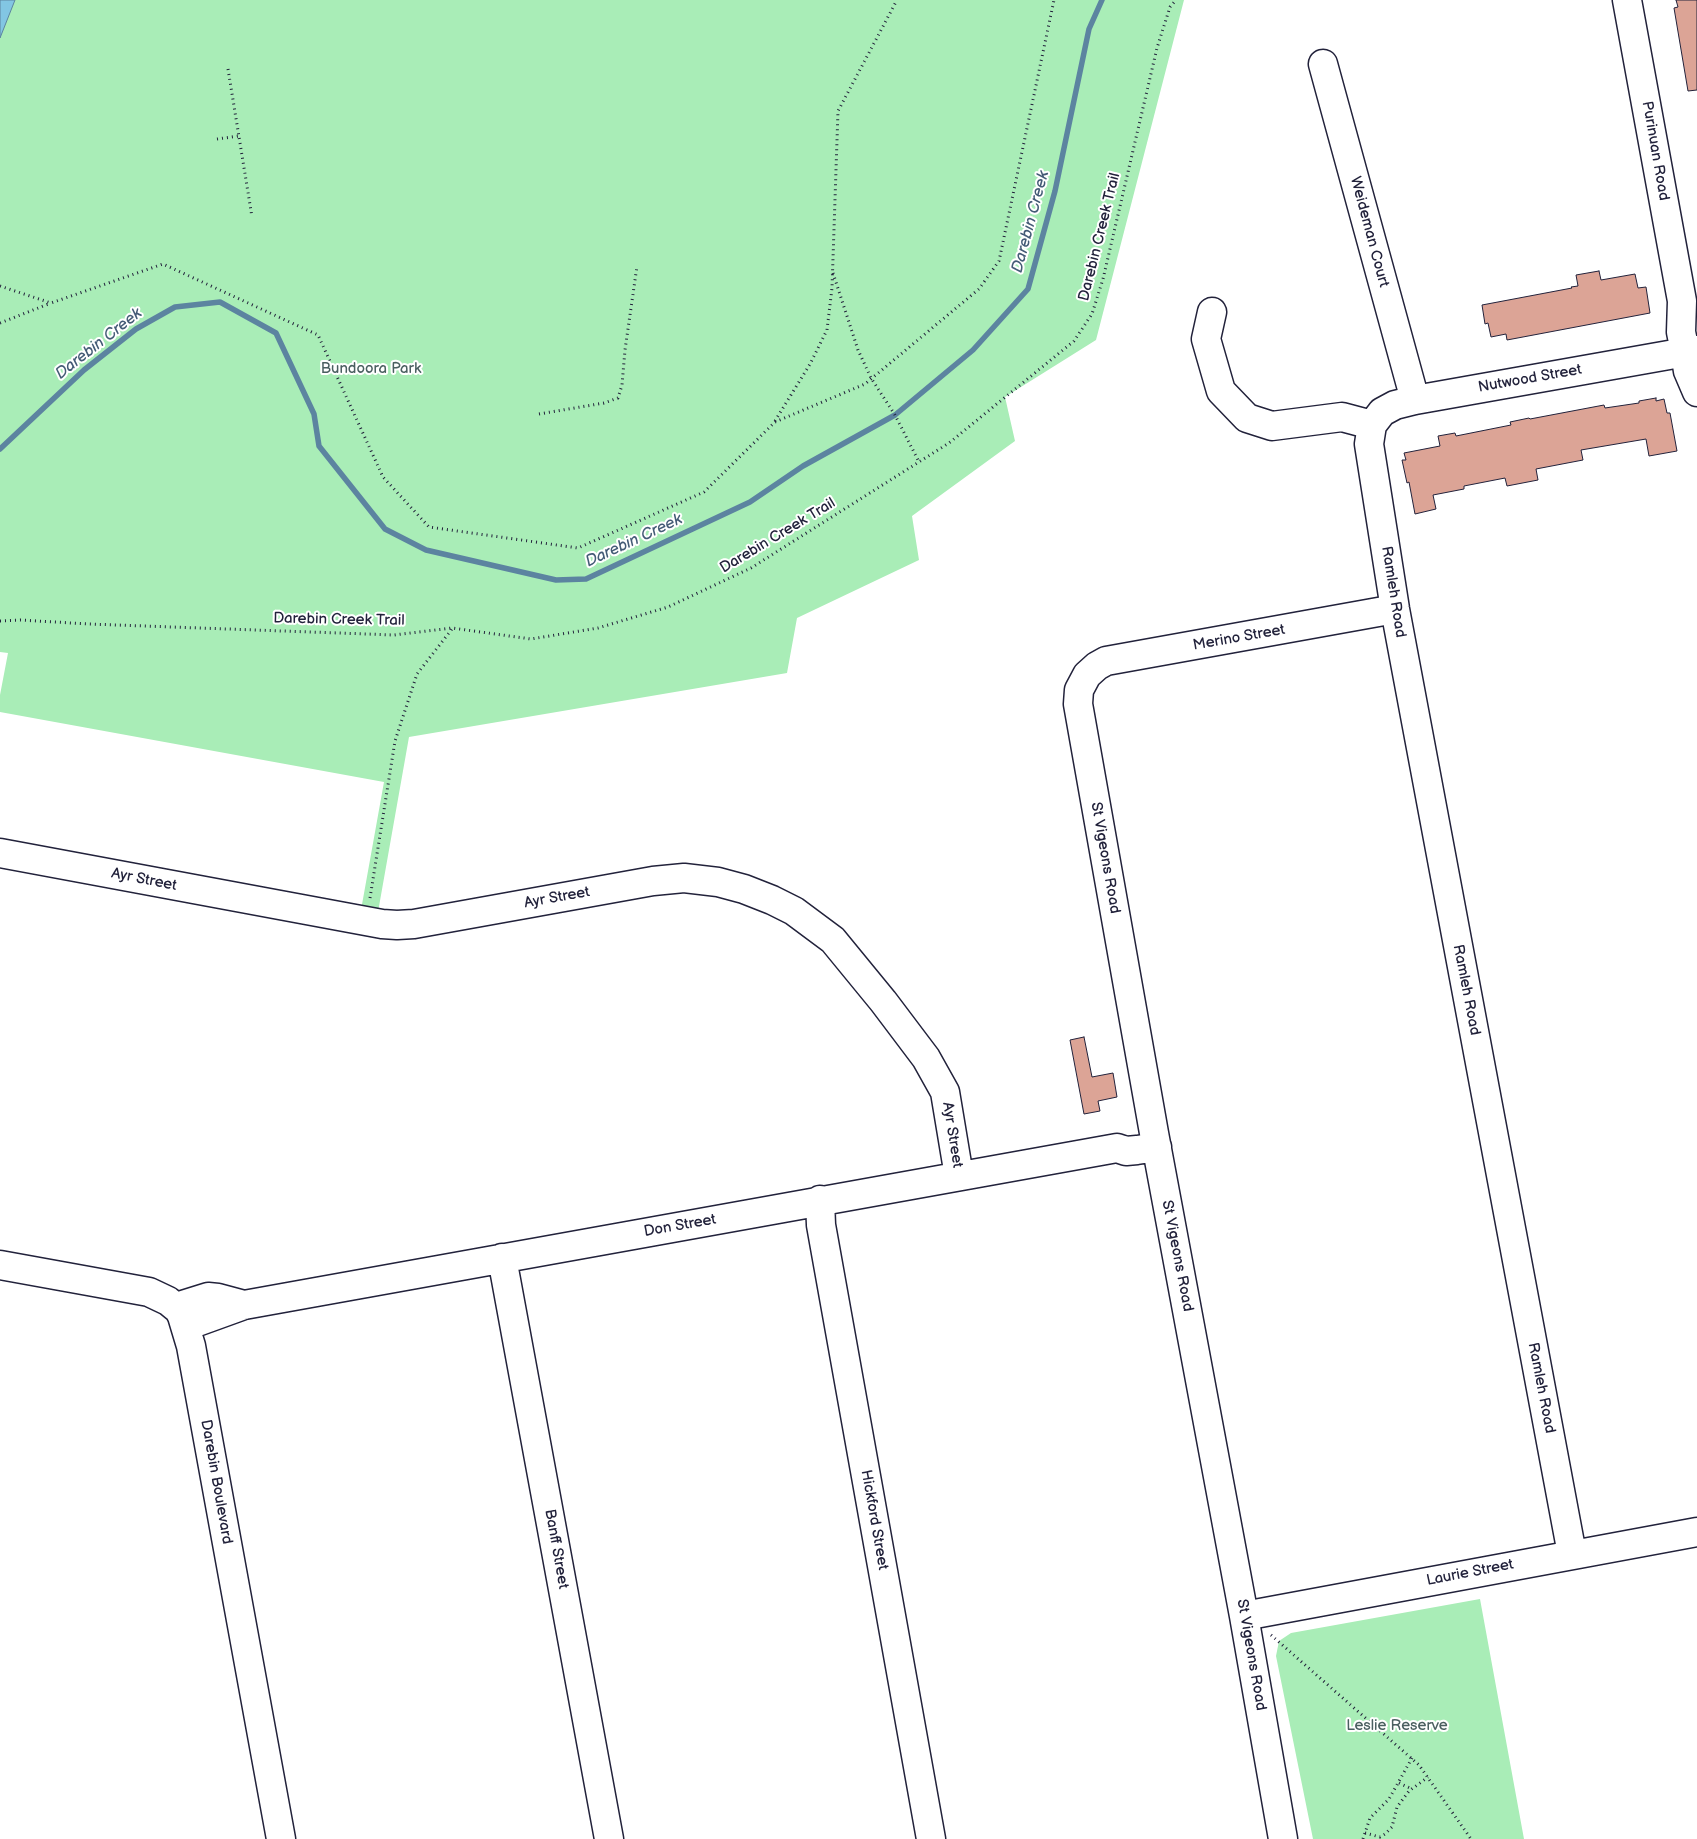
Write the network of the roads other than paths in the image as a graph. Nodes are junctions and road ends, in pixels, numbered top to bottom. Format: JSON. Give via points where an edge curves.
{"nodes":[{"id":1,"x":1627,"y":0,"type":"edge"},
{"id":2,"x":1323,"y":64,"type":"dead end"},
{"id":3,"x":1212,"y":312,"type":"dead end"},
{"id":4,"x":1693,"y":347,"type":"edge"},
{"id":5,"x":1697,"y":392,"type":"edge"},
{"id":6,"x":1415,"y":400,"type":"junction"},
{"id":7,"x":1372,"y":425,"type":"junction"},
{"id":8,"x":1395,"y":609,"type":"junction"},
{"id":9,"x":1087,"y":675,"type":"joint"},
{"id":10,"x":0,"y":853,"type":"edge"},
{"id":11,"x":1156,"y":1140,"type":"junction"},
{"id":12,"x":959,"y":1176,"type":"junction"},
{"id":13,"x":820,"y":1200,"type":"junction"},
{"id":14,"x":502,"y":1258,"type":"junction"},
{"id":15,"x":0,"y":1265,"type":"edge"},
{"id":16,"x":181,"y":1316,"type":"junction"},
{"id":17,"x":1697,"y":1532,"type":"edge"},
{"id":18,"x":1572,"y":1554,"type":"junction"},
{"id":19,"x":1244,"y":1616,"type":"junction"},
{"id":20,"x":281,"y":1839,"type":"edge"},
{"id":21,"x":609,"y":1839,"type":"edge"},
{"id":22,"x":931,"y":1839,"type":"edge"},
{"id":23,"x":1283,"y":1839,"type":"edge"}],
"edges":[{"from":1,"to":4,"type":"street","name":"Purinuan Road","via":[[1682,301],[1682,332]]},
{"from":2,"to":6,"type":"street","name":"Weideman Court"},
{"from":3,"to":7,"type":"street","via":[[1206,339],[1221,391],[1247,418],[1272,426],[1342,417]]},
{"from":4,"to":5,"type":"street","name":"Purinuan Road","via":[[1688,371]]},
{"from":4,"to":6,"type":"street","name":"Nutwood Street"},
{"from":6,"to":7,"type":"street","name":"Nutwood Street","via":[[1382,412]]},
{"from":7,"to":8,"type":"street","name":"Ramleh Road","via":[[1369,444]]},
{"from":8,"to":9,"type":"street","name":"Merino Street","via":[[1106,661]]},
{"from":8,"to":18,"type":"street","name":"Ramleh Road"},
{"from":9,"to":11,"type":"street","name":"St Vigeons Road","via":[[1079,690],[1078,704]]},
{"from":10,"to":12,"type":"street","name":"Ayr Street","via":[[397,925],[653,881],[684,878],[744,889],[794,911],[833,940],[926,1058],[945,1092]]},
{"from":11,"to":12,"type":"street","name":"Don Street","via":[[1135,1137],[1116,1148]]},
{"from":11,"to":19,"type":"street","name":"St Vigeons Road"},
{"from":12,"to":13,"type":"street","name":"Don Street"},
{"from":13,"to":14,"type":"street","name":"Don Street"},
{"from":13,"to":22,"type":"street","name":"Hickford Street","via":[[821,1225]]},
{"from":14,"to":16,"type":"street","name":"Don Street","via":[[244,1305],[208,1297]]},
{"from":14,"to":21,"type":"street","name":"Banff Street"},
{"from":15,"to":16,"type":"street","via":[[148,1292],[168,1301]]},
{"from":16,"to":20,"type":"street","name":"Darebin Boulevard","via":[[193,1355]]},
{"from":17,"to":18,"type":"street","name":"Laurie Street"},
{"from":18,"to":19,"type":"street","name":"Laurie Street"},
{"from":19,"to":23,"type":"street","name":"St Vigeons Road"}]}
